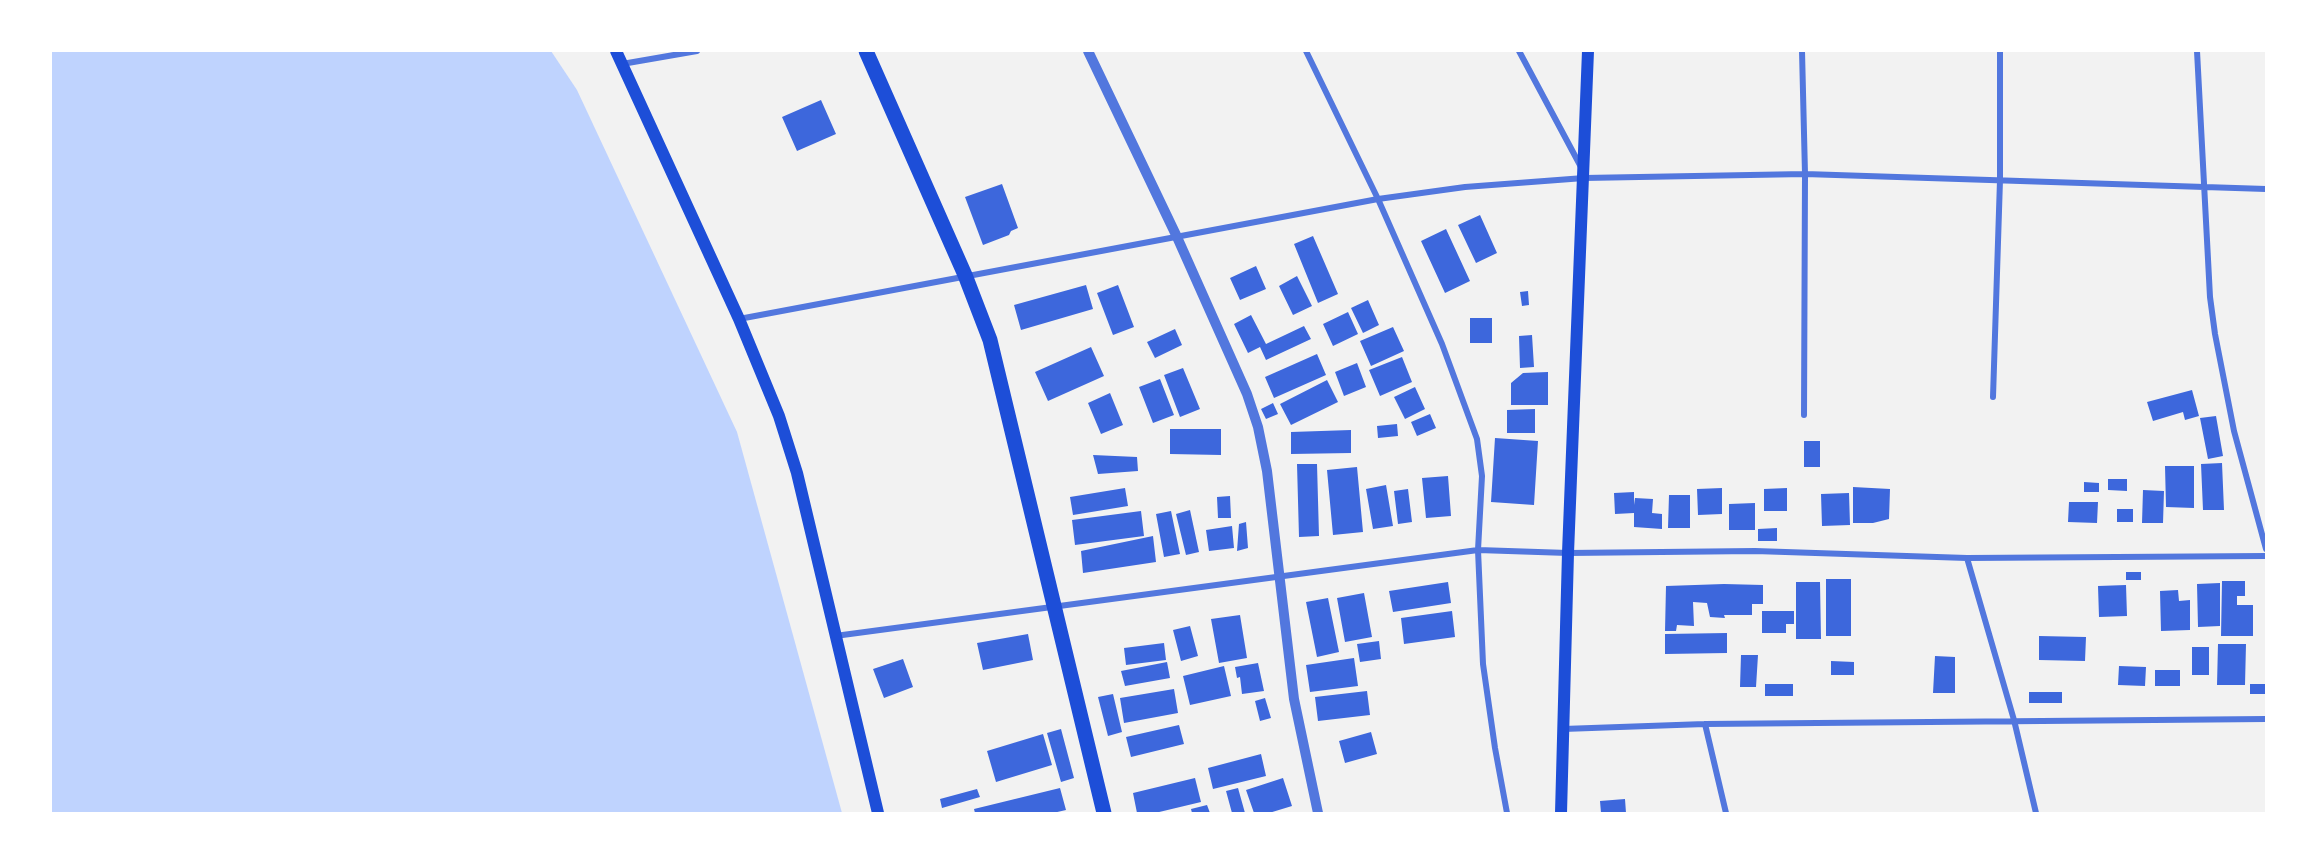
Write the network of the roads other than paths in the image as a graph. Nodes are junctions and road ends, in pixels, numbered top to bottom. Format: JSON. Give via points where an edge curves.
{"nodes":[{"id":1,"x":616,"y":51,"type":"edge"},
{"id":2,"x":697,"y":51,"type":"edge"},
{"id":3,"x":866,"y":51,"type":"edge"},
{"id":4,"x":1088,"y":51,"type":"edge"},
{"id":5,"x":1306,"y":51,"type":"edge"},
{"id":6,"x":1519,"y":51,"type":"edge"},
{"id":7,"x":1588,"y":51,"type":"edge"},
{"id":8,"x":1802,"y":51,"type":"edge"},
{"id":9,"x":2000,"y":51,"type":"edge"},
{"id":10,"x":2197,"y":51,"type":"edge"},
{"id":11,"x":621,"y":64,"type":"junction"},
{"id":12,"x":1805,"y":174,"type":"junction"},
{"id":13,"x":1584,"y":175,"type":"junction"},
{"id":14,"x":2000,"y":180,"type":"junction"},
{"id":15,"x":2203,"y":188,"type":"junction"},
{"id":16,"x":2266,"y":189,"type":"edge"},
{"id":17,"x":1378,"y":199,"type":"junction"},
{"id":18,"x":1178,"y":237,"type":"junction"},
{"id":19,"x":965,"y":275,"type":"junction"},
{"id":20,"x":739,"y":319,"type":"junction"},
{"id":21,"x":1993,"y":397,"type":"dead end"},
{"id":22,"x":1804,"y":415,"type":"dead end"},
{"id":23,"x":2266,"y":549,"type":"edge"},
{"id":24,"x":1478,"y":550,"type":"junction"},
{"id":25,"x":1568,"y":554,"type":"junction"},
{"id":26,"x":2266,"y":556,"type":"edge"},
{"id":27,"x":1967,"y":558,"type":"junction"},
{"id":28,"x":1279,"y":577,"type":"junction"},
{"id":29,"x":1053,"y":607,"type":"junction"},
{"id":30,"x":834,"y":636,"type":"junction"},
{"id":31,"x":2266,"y":719,"type":"edge"},
{"id":32,"x":2014,"y":720,"type":"junction"},
{"id":33,"x":1705,"y":724,"type":"junction"},
{"id":34,"x":1563,"y":729,"type":"junction"},
{"id":35,"x":878,"y":813,"type":"edge"},
{"id":36,"x":1104,"y":813,"type":"edge"},
{"id":37,"x":1318,"y":813,"type":"edge"},
{"id":38,"x":1507,"y":813,"type":"edge"},
{"id":39,"x":1561,"y":813,"type":"edge"},
{"id":40,"x":1726,"y":813,"type":"edge"},
{"id":41,"x":2036,"y":813,"type":"edge"}],
"edges":[{"from":1,"to":11,"type":"main road"},
{"from":2,"to":11,"type":"street"},
{"from":3,"to":19,"type":"main road"},
{"from":4,"to":18,"type":"street"},
{"from":5,"to":17,"type":"street"},
{"from":6,"to":13,"type":"street"},
{"from":7,"to":13,"type":"main road"},
{"from":8,"to":12,"type":"street"},
{"from":9,"to":14,"type":"street"},
{"from":10,"to":15,"type":"street"},
{"from":11,"to":20,"type":"main road"},
{"from":12,"to":13,"type":"street"},
{"from":12,"to":14,"type":"street"},
{"from":12,"to":22,"type":"street"},
{"from":13,"to":17,"type":"street"},
{"from":13,"to":25,"type":"main road"},
{"from":14,"to":15,"type":"street"},
{"from":14,"to":21,"type":"street"},
{"from":15,"to":16,"type":"street"},
{"from":15,"to":23,"type":"street","via":[[2210,297],[2219,361]]},
{"from":17,"to":18,"type":"street"},
{"from":17,"to":24,"type":"street","via":[[1472,422],[1482,476]]},
{"from":18,"to":19,"type":"street"},
{"from":18,"to":28,"type":"street","via":[[1258,427]]},
{"from":19,"to":20,"type":"street"},
{"from":19,"to":29,"type":"main road","via":[[1003,388]]},
{"from":20,"to":30,"type":"main road","via":[[790,449]]},
{"from":24,"to":25,"type":"street"},
{"from":24,"to":28,"type":"street"},
{"from":24,"to":38,"type":"street","via":[[1486,689]]},
{"from":25,"to":27,"type":"street","via":[[1755,551]]},
{"from":25,"to":34,"type":"main road"},
{"from":26,"to":27,"type":"street"},
{"from":27,"to":32,"type":"street"},
{"from":28,"to":29,"type":"street"},
{"from":28,"to":37,"type":"street","via":[[1294,699]]},
{"from":29,"to":30,"type":"street"},
{"from":29,"to":36,"type":"main road"},
{"from":30,"to":35,"type":"main road"},
{"from":31,"to":32,"type":"street"},
{"from":32,"to":33,"type":"street"},
{"from":32,"to":41,"type":"street"},
{"from":33,"to":34,"type":"street"},
{"from":33,"to":40,"type":"street"},
{"from":34,"to":39,"type":"main road"}]}
